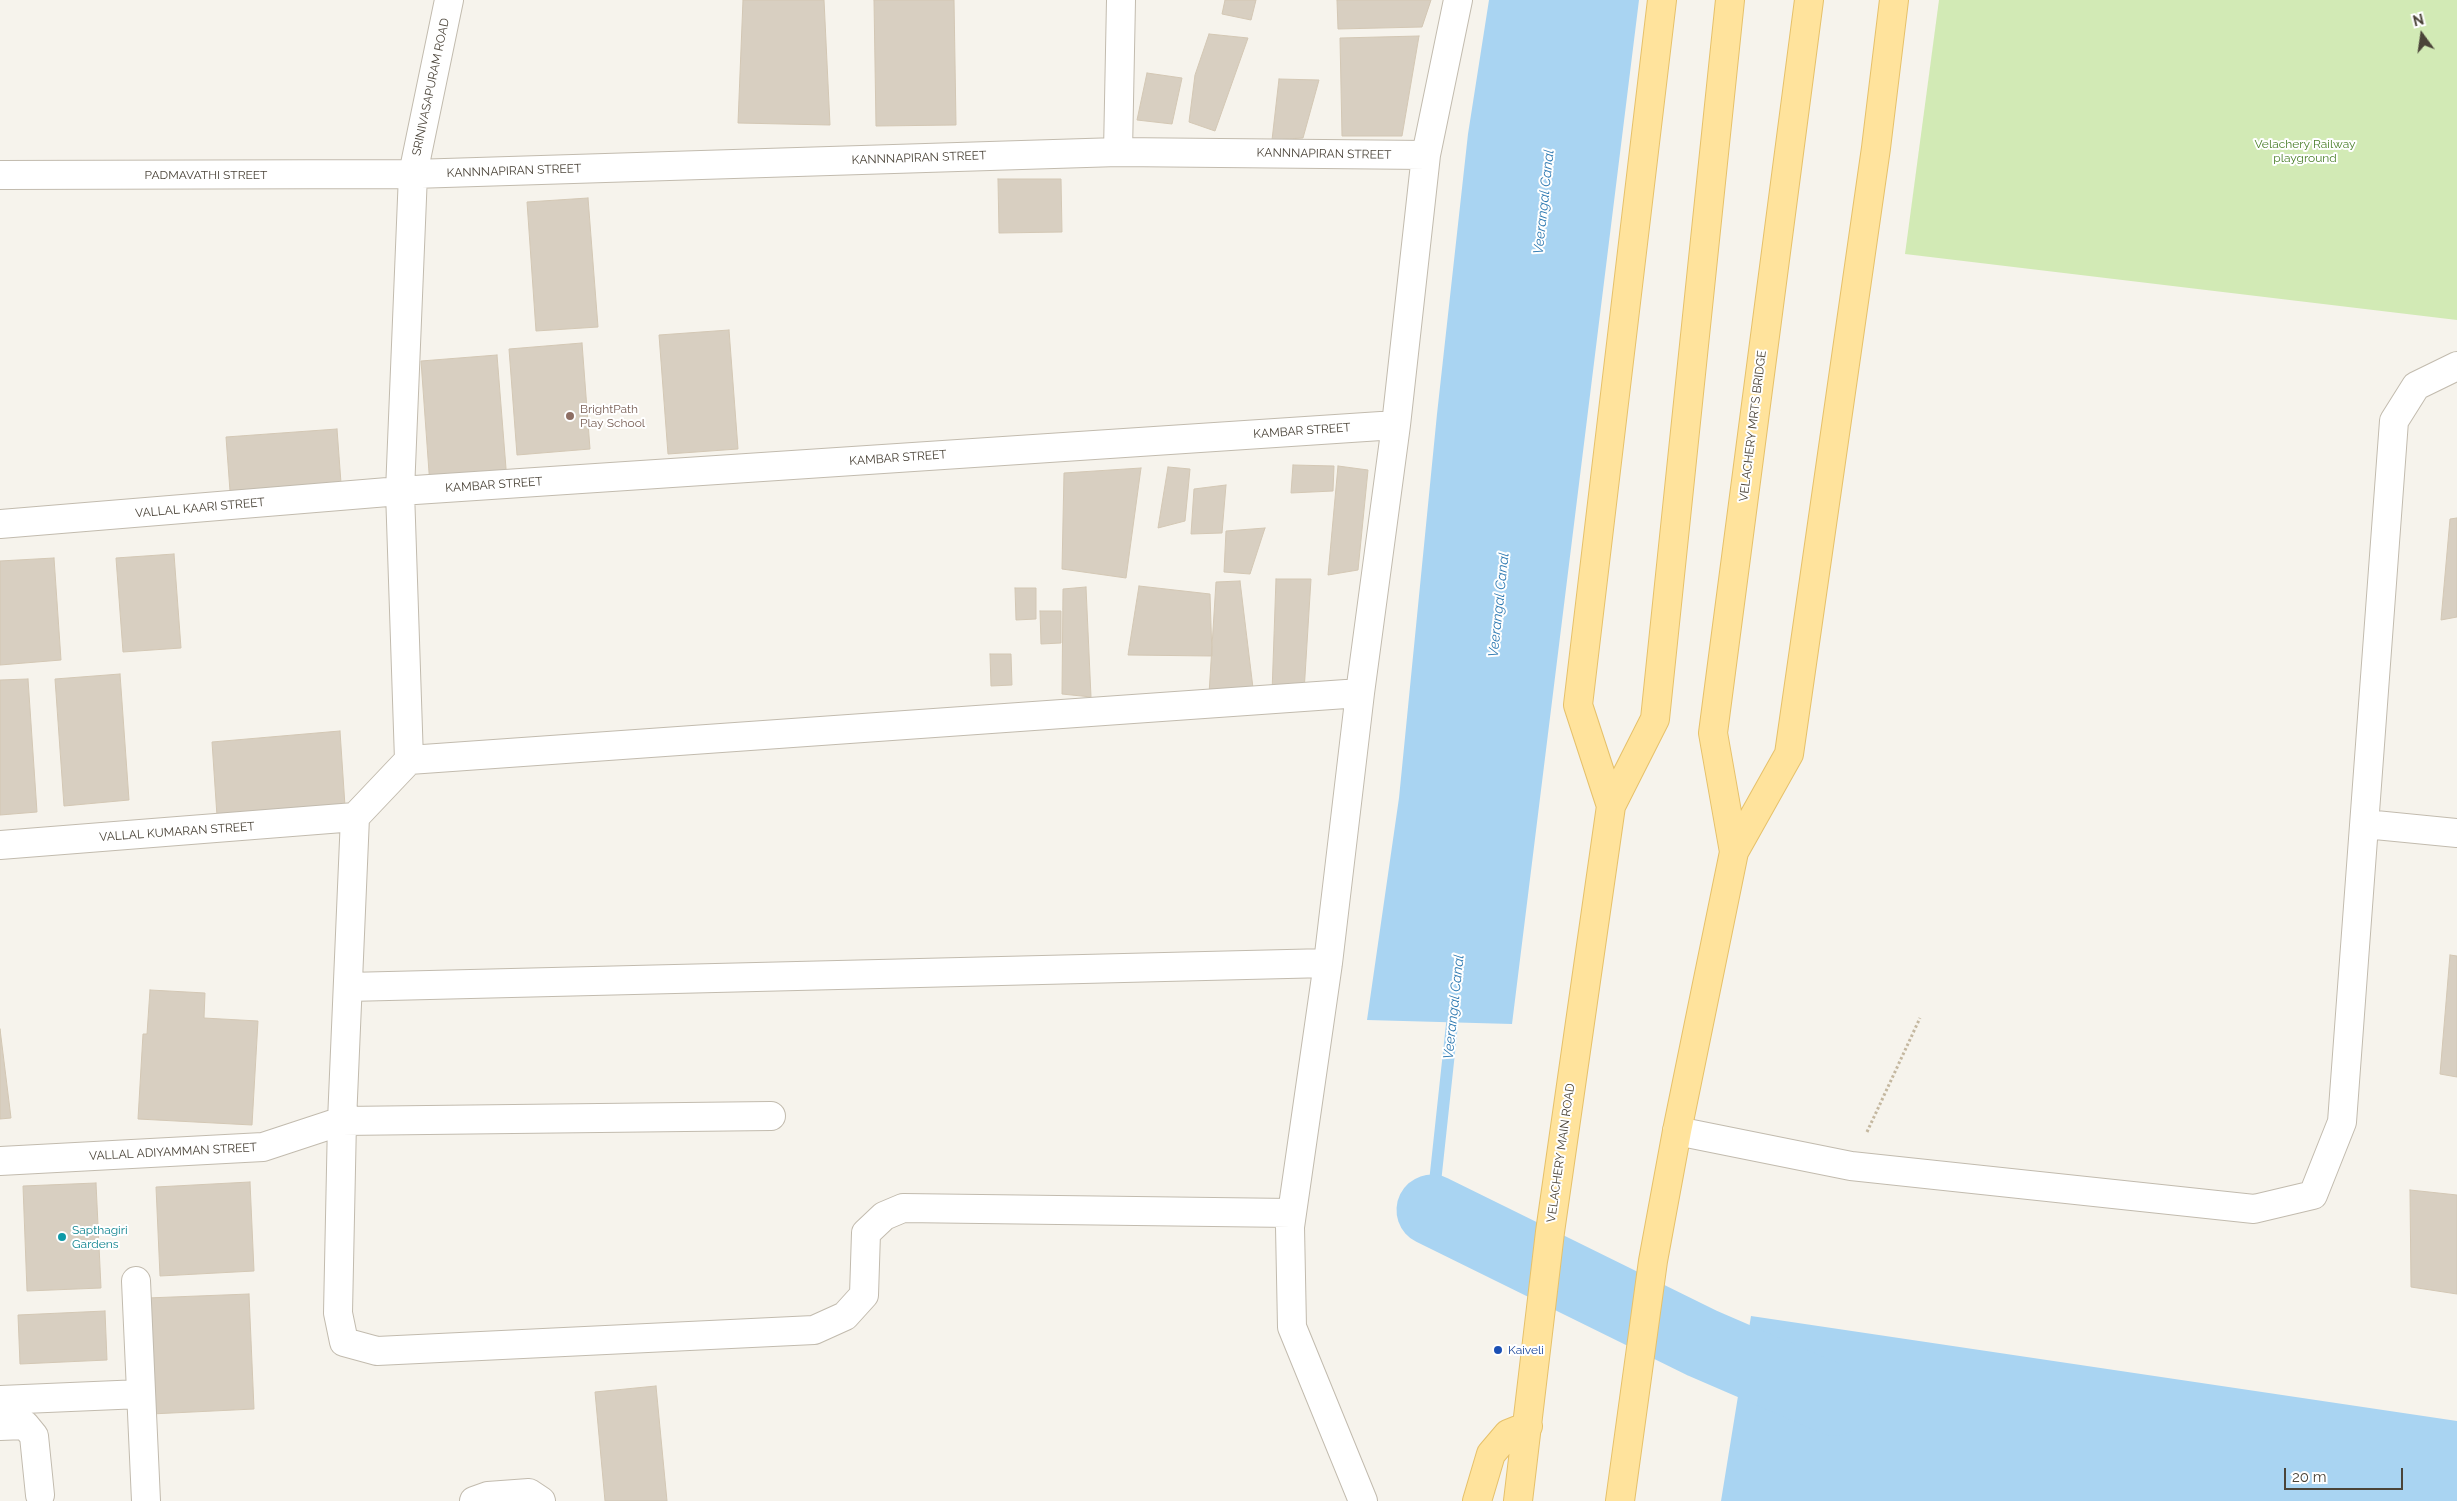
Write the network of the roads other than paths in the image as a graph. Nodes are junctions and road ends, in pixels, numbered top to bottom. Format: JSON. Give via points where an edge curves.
{"nodes":[{"id":1,"x":449,"y":0,"type":"edge"},
{"id":2,"x":1121,"y":0,"type":"edge"},
{"id":3,"x":1458,"y":0,"type":"edge"},
{"id":4,"x":1662,"y":0,"type":"edge"},
{"id":5,"x":1730,"y":0,"type":"edge"},
{"id":6,"x":1809,"y":0,"type":"edge"},
{"id":7,"x":1894,"y":0,"type":"edge"},
{"id":8,"x":1118,"y":152,"type":"junction"},
{"id":9,"x":1426,"y":155,"type":"junction"},
{"id":10,"x":413,"y":174,"type":"junction"},
{"id":11,"x":0,"y":175,"type":"edge"},
{"id":12,"x":2457,"y":366,"type":"edge"},
{"id":13,"x":1396,"y":425,"type":"junction"},
{"id":14,"x":400,"y":491,"type":"junction"},
{"id":15,"x":0,"y":524,"type":"edge"},
{"id":16,"x":1360,"y":694,"type":"junction"},
{"id":17,"x":410,"y":760,"type":"junction"},
{"id":18,"x":1611,"y":806,"type":"junction"},
{"id":19,"x":355,"y":817,"type":"junction"},
{"id":20,"x":2365,"y":824,"type":"junction"},
{"id":21,"x":2457,"y":833,"type":"edge"},
{"id":22,"x":0,"y":845,"type":"edge"},
{"id":23,"x":1734,"y":852,"type":"junction"},
{"id":24,"x":1328,"y":963,"type":"junction"},
{"id":25,"x":348,"y":987,"type":"junction"},
{"id":26,"x":771,"y":1116,"type":"dead end"},
{"id":27,"x":342,"y":1121,"type":"junction"},
{"id":28,"x":1677,"y":1131,"type":"junction"},
{"id":29,"x":0,"y":1161,"type":"edge"},
{"id":30,"x":1291,"y":1213,"type":"junction"},
{"id":31,"x":136,"y":1281,"type":"dead end"},
{"id":32,"x":141,"y":1394,"type":"junction"},
{"id":33,"x":0,"y":1400,"type":"edge"},
{"id":34,"x":0,"y":1426,"type":"edge"},
{"id":35,"x":1528,"y":1426,"type":"junction"},
{"id":36,"x":40,"y":1495,"type":"dead end"},
{"id":37,"x":146,"y":1501,"type":"edge"},
{"id":38,"x":474,"y":1501,"type":"edge"},
{"id":39,"x":541,"y":1501,"type":"edge"},
{"id":40,"x":1363,"y":1501,"type":"edge"},
{"id":41,"x":1477,"y":1501,"type":"edge"},
{"id":42,"x":1518,"y":1501,"type":"edge"},
{"id":43,"x":1620,"y":1501,"type":"edge"}],
"edges":[{"from":1,"to":10,"type":"street","name":"SRINIVASAPURAM ROAD"},
{"from":2,"to":8,"type":"street"},
{"from":3,"to":9,"type":"street"},
{"from":4,"to":18,"type":"main road","via":[[1578,705]]},
{"from":5,"to":18,"type":"main road","via":[[1655,719]]},
{"from":6,"to":23,"type":"main road","name":"VELACHERY MRTS BRIDGE","via":[[1713,733]]},
{"from":7,"to":23,"type":"main road","via":[[1876,148],[1789,754]]},
{"from":8,"to":9,"type":"street","name":"KANNNAPIRAN STREET"},
{"from":8,"to":10,"type":"street","name":"KANNNAPIRAN STREET"},
{"from":9,"to":13,"type":"street"},
{"from":10,"to":11,"type":"street","name":"PADMAVATHI STREET"},
{"from":10,"to":14,"type":"street","name":"SRINIVASAPURAM ROAD"},
{"from":12,"to":20,"type":"street","via":[[2416,386],[2394,421]]},
{"from":13,"to":14,"type":"street","name":"KAMBAR STREET"},
{"from":13,"to":16,"type":"street"},
{"from":14,"to":15,"type":"street","name":"VALLAL KAARI STREET"},
{"from":14,"to":17,"type":"street","name":"SRINIVASAPURAM ROAD"},
{"from":16,"to":17,"type":"street"},
{"from":16,"to":24,"type":"street"},
{"from":17,"to":19,"type":"street"},
{"from":18,"to":35,"type":"main road","name":"VELACHERY MAIN ROAD","via":[[1550,1232]]},
{"from":19,"to":22,"type":"street","name":"VALLAL KUMARAN STREET"},
{"from":19,"to":25,"type":"street"},
{"from":20,"to":21,"type":"street"},
{"from":20,"to":28,"type":"street","via":[[2342,1122],[2313,1195],[2254,1209],[1851,1166]]},
{"from":23,"to":28,"type":"main road"},
{"from":24,"to":25,"type":"street"},
{"from":24,"to":30,"type":"street"},
{"from":25,"to":27,"type":"street"},
{"from":26,"to":27,"type":"street","name":"VALLAL ADIYAMMAN STREET"},
{"from":27,"to":29,"type":"street","name":"VALLAL ADIYAMMAN STREET","via":[[263,1147]]},
{"from":27,"to":30,"type":"street","via":[[338,1313],[344,1342],[377,1351],[814,1330],[845,1316],[864,1295],[866,1233],[884,1216],[903,1208]]},
{"from":28,"to":43,"type":"main road","via":[[1654,1261]]},
{"from":30,"to":40,"type":"street","via":[[1292,1328]]},
{"from":31,"to":32,"type":"street"},
{"from":32,"to":33,"type":"street"},
{"from":32,"to":37,"type":"street"},
{"from":34,"to":36,"type":"street","via":[[25,1425],[34,1436]]},
{"from":35,"to":41,"type":"main road","via":[[1508,1434],[1490,1454]]},
{"from":35,"to":42,"type":"main road","name":"VELACHERY MAIN ROAD"},
{"from":38,"to":39,"type":"street","via":[[488,1496],[529,1493]]}]}
